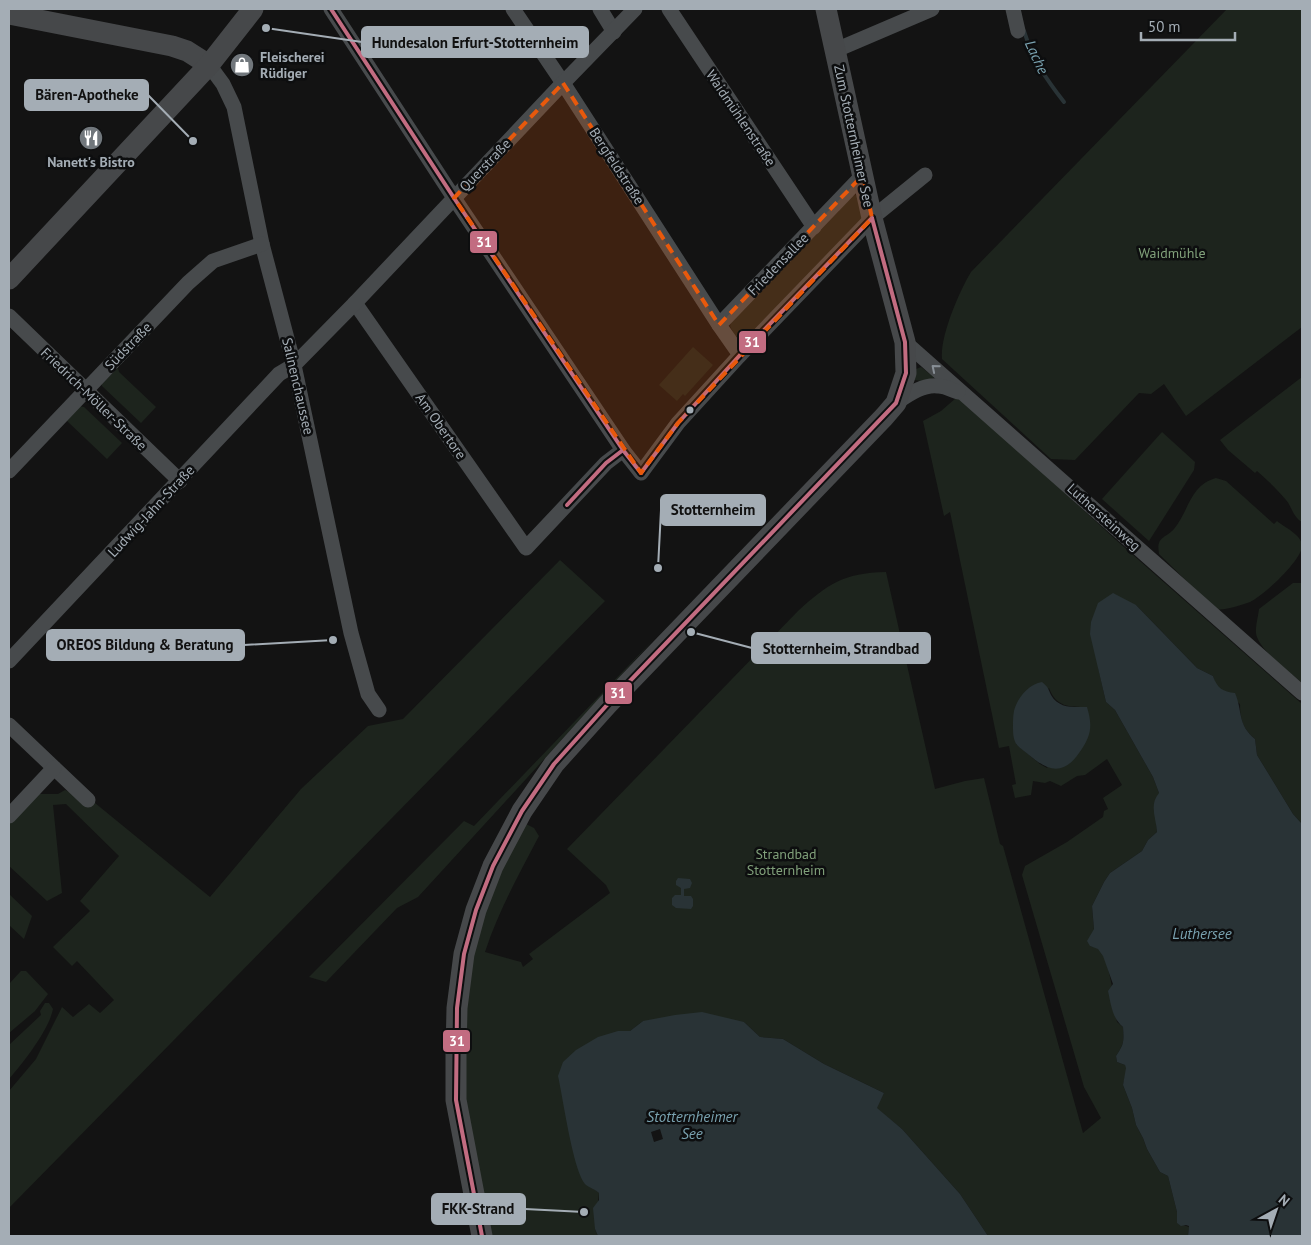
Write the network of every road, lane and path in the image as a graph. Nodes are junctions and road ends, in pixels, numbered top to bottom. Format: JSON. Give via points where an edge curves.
{"nodes":[{"id":1,"x":253,"y":9,"type":"edge"},
{"id":2,"x":331,"y":9,"type":"edge"},
{"id":3,"x":513,"y":9,"type":"edge"},
{"id":4,"x":600,"y":9,"type":"edge"},
{"id":5,"x":635,"y":9,"type":"edge"},
{"id":6,"x":669,"y":9,"type":"edge"},
{"id":7,"x":826,"y":9,"type":"edge"},
{"id":8,"x":932,"y":9,"type":"edge"},
{"id":9,"x":1012,"y":9,"type":"edge"},
{"id":10,"x":9,"y":14,"type":"edge"},
{"id":11,"x":1018,"y":31,"type":"dead end"},
{"id":12,"x":614,"y":32,"type":"junction"},
{"id":13,"x":836,"y":50,"type":"junction"},
{"id":14,"x":209,"y":65,"type":"junction"},
{"id":15,"x":563,"y":83,"type":"junction"},
{"id":16,"x":925,"y":175,"type":"dead end"},
{"id":17,"x":863,"y":176,"type":"junction"},
{"id":18,"x":454,"y":198,"type":"junction"},
{"id":19,"x":872,"y":218,"type":"junction"},
{"id":20,"x":814,"y":227,"type":"junction"},
{"id":21,"x":262,"y":244,"type":"junction"},
{"id":22,"x":9,"y":279,"type":"edge"},
{"id":23,"x":355,"y":303,"type":"junction"},
{"id":24,"x":9,"y":316,"type":"edge"},
{"id":25,"x":719,"y":325,"type":"junction"},
{"id":26,"x":905,"y":342,"type":"junction"},
{"id":27,"x":740,"y":355,"type":"junction"},
{"id":28,"x":294,"y":365,"type":"junction"},
{"id":29,"x":86,"y":391,"type":"junction"},
{"id":30,"x":964,"y":393,"type":"junction"},
{"id":31,"x":896,"y":403,"type":"junction"},
{"id":32,"x":623,"y":450,"type":"junction"},
{"id":33,"x":9,"y":471,"type":"edge"},
{"id":34,"x":180,"y":481,"type":"junction"},
{"id":35,"x":9,"y":661,"type":"edge"},
{"id":36,"x":1302,"y":693,"type":"edge"},
{"id":37,"x":379,"y":710,"type":"dead end"},
{"id":38,"x":9,"y":725,"type":"edge"},
{"id":39,"x":54,"y":768,"type":"junction"},
{"id":40,"x":88,"y":800,"type":"dead end"},
{"id":41,"x":9,"y":816,"type":"edge"},
{"id":42,"x":482,"y":1236,"type":"edge"}],
"edges":[{"from":1,"to":14,"type":"street"},
{"from":2,"to":18,"type":"street"},
{"from":3,"to":15,"type":"street","name":"Bergfeldstraße"},
{"from":4,"to":12,"type":"street"},
{"from":5,"to":12,"type":"street","name":"Querstraße"},
{"from":6,"to":20,"type":"street","name":"Waidmühlenstraße"},
{"from":7,"to":13,"type":"street","name":"Zum Stotternheimer See"},
{"from":8,"to":13,"type":"street"},
{"from":9,"to":11,"type":"street"},
{"from":10,"to":14,"type":"street","via":[[172,46]]},
{"from":12,"to":15,"type":"street","name":"Querstraße"},
{"from":13,"to":17,"type":"street","name":"Zum Stotternheimer See"},
{"from":14,"to":21,"type":"street","name":"Salinenchaussee","via":[[224,84],[234,107]]},
{"from":14,"to":22,"type":"street"},
{"from":15,"to":18,"type":"street","name":"Querstraße"},
{"from":15,"to":25,"type":"street","name":"Bergfeldstraße"},
{"from":16,"to":19,"type":"street"},
{"from":17,"to":19,"type":"street","name":"Zum Stotternheimer See"},
{"from":17,"to":20,"type":"street","name":"Friedensallee"},
{"from":18,"to":23,"type":"street","name":"Querstraße"},
{"from":18,"to":32,"type":"street"},
{"from":19,"to":26,"type":"street","name":"Zum Stotternheimer See"},
{"from":19,"to":27,"type":"street"},
{"from":20,"to":25,"type":"street","name":"Friedensallee"},
{"from":21,"to":28,"type":"street","name":"Salinenchaussee"},
{"from":21,"to":29,"type":"street","name":"Südstraße","via":[[213,261]]},
{"from":23,"to":28,"type":"street","name":"Querstraße"},
{"from":23,"to":32,"type":"street","name":"Am Obertore","via":[[526,548],[606,463]]},
{"from":24,"to":29,"type":"street","name":"Friedrich-Möller-Straße"},
{"from":25,"to":27,"type":"street"},
{"from":30,"to":26,"type":"street","name":"Luthersteinweg","one_way":true},
{"from":26,"to":31,"type":"street","name":"Zum Stotternheimer See","via":[[906,373]]},
{"from":27,"to":32,"type":"street","via":[[678,423],[640,473]]},
{"from":28,"to":34,"type":"street","name":"Ludwig-Jahn-Straße","via":[[279,374]]},
{"from":28,"to":37,"type":"street","name":"Salinenchaussee","via":[[351,633],[368,694]]},
{"from":29,"to":33,"type":"street","name":"Südstraße"},
{"from":29,"to":34,"type":"street","name":"Friedrich-Möller-Straße"},
{"from":30,"to":31,"type":"street","via":[[938,386],[924,388]]},
{"from":30,"to":36,"type":"street","name":"Luthersteinweg"},
{"from":31,"to":42,"type":"street","name":"Zum Stotternheimer See","via":[[613,698],[554,764],[522,811],[493,866],[464,954],[457,1008],[456,1100]]},
{"from":34,"to":35,"type":"street","name":"Ludwig-Jahn-Straße"},
{"from":38,"to":39,"type":"street"},
{"from":39,"to":40,"type":"street"},
{"from":39,"to":41,"type":"street"}]}
